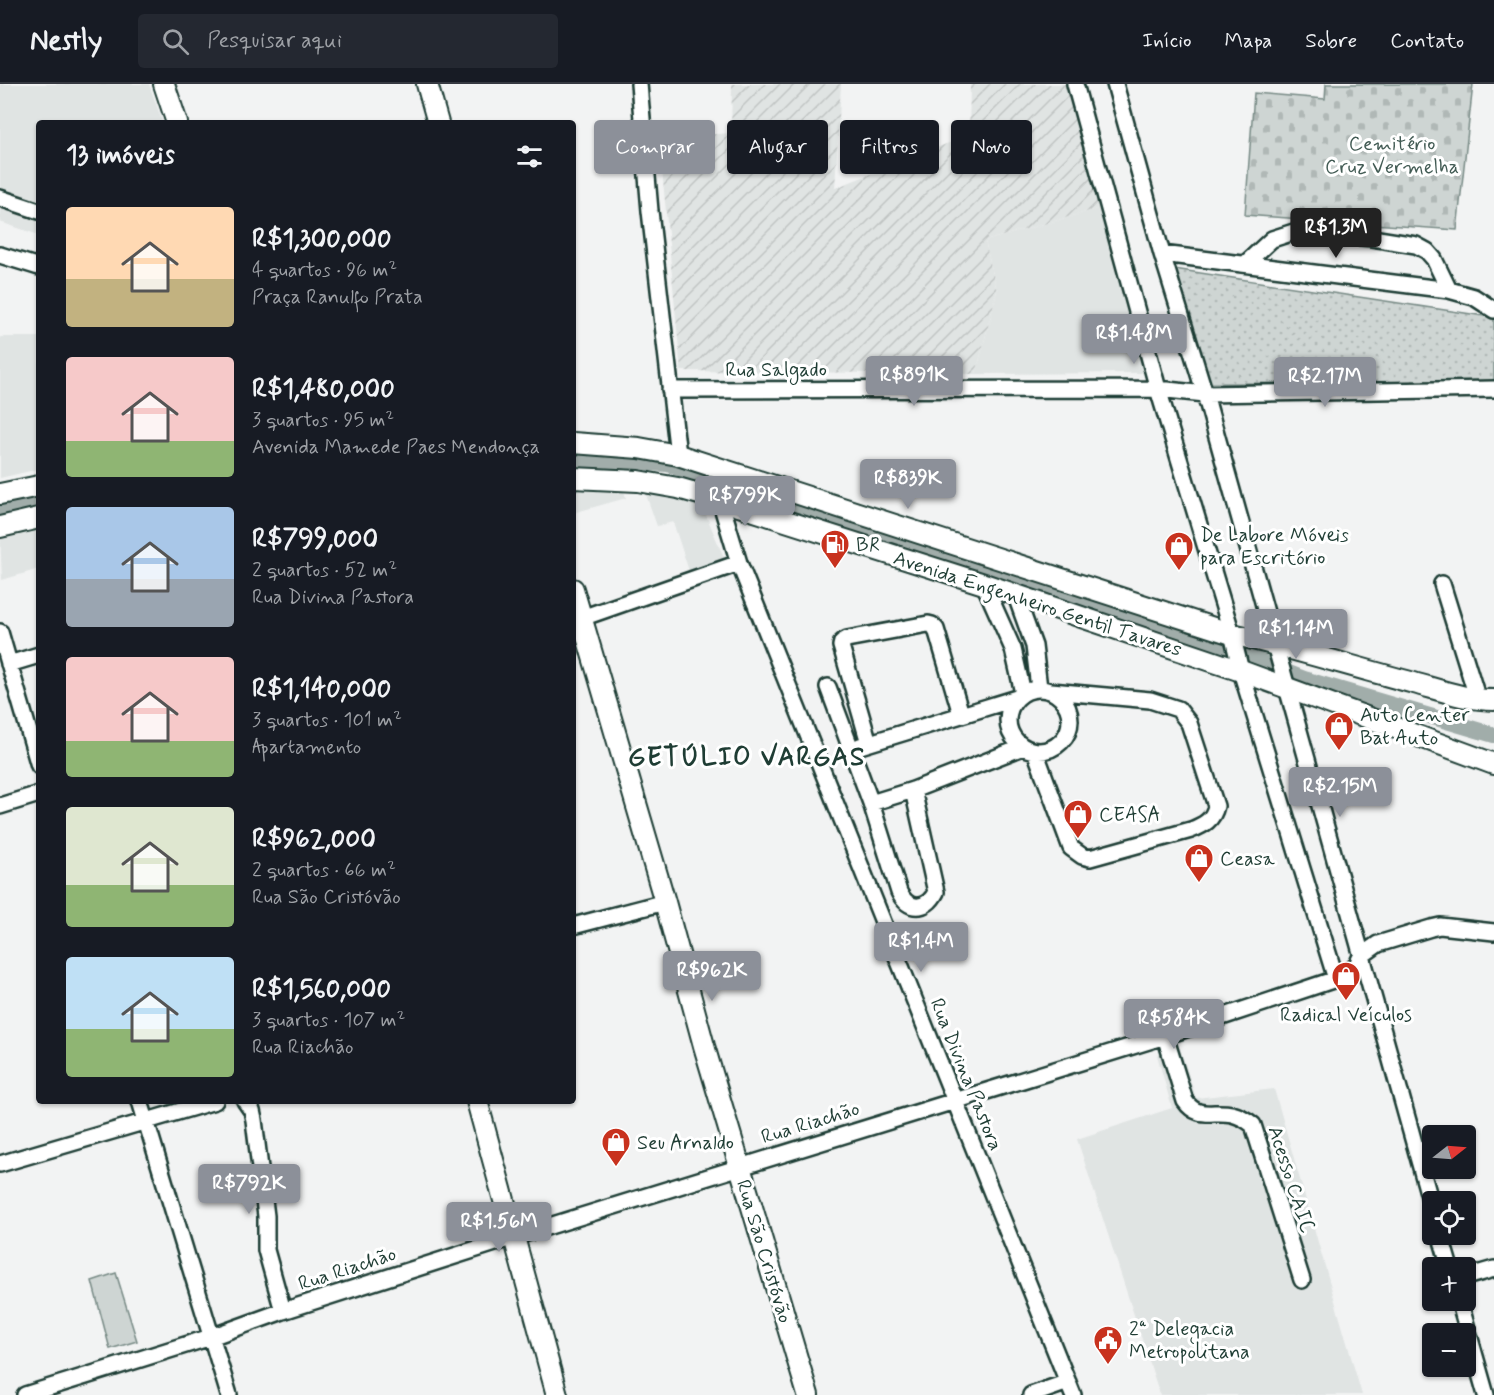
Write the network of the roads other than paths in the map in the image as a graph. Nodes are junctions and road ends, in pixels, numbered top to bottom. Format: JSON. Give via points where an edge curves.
{"nodes":[{"id":1,"x":164,"y":84,"type":"edge"},
{"id":2,"x":427,"y":84,"type":"edge"},
{"id":3,"x":639,"y":84,"type":"edge"},
{"id":4,"x":1075,"y":84,"type":"edge"},
{"id":5,"x":1115,"y":84,"type":"edge"},
{"id":6,"x":176,"y":120,"type":"edge"},
{"id":7,"x":437,"y":120,"type":"edge"},
{"id":8,"x":0,"y":198,"type":"edge"},
{"id":9,"x":36,"y":210,"type":"edge"},
{"id":10,"x":0,"y":255,"type":"edge"},
{"id":11,"x":1162,"y":255,"type":"junction"},
{"id":12,"x":1245,"y":264,"type":"junction"},
{"id":13,"x":36,"y":266,"type":"edge"},
{"id":14,"x":1449,"y":290,"type":"junction"},
{"id":15,"x":1494,"y":310,"type":"edge"},
{"id":16,"x":1158,"y":389,"type":"junction"},
{"id":17,"x":1494,"y":389,"type":"edge"},
{"id":18,"x":670,"y":390,"type":"junction"},
{"id":19,"x":1205,"y":394,"type":"junction"},
{"id":20,"x":576,"y":443,"type":"edge"},
{"id":21,"x":678,"y":455,"type":"junction"},
{"id":22,"x":576,"y":478,"type":"edge"},
{"id":23,"x":36,"y":487,"type":"edge"},
{"id":24,"x":0,"y":494,"type":"edge"},
{"id":25,"x":720,"y":500,"type":"junction"},
{"id":26,"x":36,"y":519,"type":"edge"},
{"id":27,"x":0,"y":527,"type":"edge"},
{"id":28,"x":739,"y":563,"type":"junction"},
{"id":29,"x":984,"y":584,"type":"junction"},
{"id":30,"x":1442,"y":584,"type":"dead end"},
{"id":31,"x":1016,"y":596,"type":"junction"},
{"id":32,"x":577,"y":619,"type":"edge"},
{"id":33,"x":0,"y":633,"type":"edge"},
{"id":34,"x":1233,"y":637,"type":"junction"},
{"id":35,"x":1275,"y":646,"type":"junction"},
{"id":36,"x":36,"y":656,"type":"edge"},
{"id":37,"x":9,"y":664,"type":"junction"},
{"id":38,"x":1240,"y":668,"type":"junction"},
{"id":39,"x":1287,"y":684,"type":"junction"},
{"id":40,"x":828,"y":687,"type":"dead end"},
{"id":41,"x":1045,"y":690,"type":"junction"},
{"id":42,"x":1020,"y":695,"type":"junction"},
{"id":43,"x":1486,"y":700,"type":"edge"},
{"id":44,"x":962,"y":714,"type":"junction"},
{"id":45,"x":869,"y":743,"type":"junction"},
{"id":46,"x":851,"y":748,"type":"junction"},
{"id":47,"x":1029,"y":749,"type":"junction"},
{"id":48,"x":36,"y":756,"type":"edge"},
{"id":49,"x":1494,"y":764,"type":"edge"},
{"id":50,"x":913,"y":790,"type":"junction"},
{"id":51,"x":36,"y":795,"type":"edge"},
{"id":52,"x":872,"y":803,"type":"junction"},
{"id":53,"x":0,"y":806,"type":"edge"},
{"id":54,"x":665,"y":902,"type":"junction"},
{"id":55,"x":576,"y":925,"type":"edge"},
{"id":56,"x":1494,"y":933,"type":"edge"},
{"id":57,"x":1361,"y":956,"type":"junction"},
{"id":58,"x":1336,"y":979,"type":"junction"},
{"id":59,"x":1165,"y":1036,"type":"junction"},
{"id":60,"x":954,"y":1099,"type":"junction"},
{"id":61,"x":141,"y":1104,"type":"edge"},
{"id":62,"x":204,"y":1104,"type":"edge"},
{"id":63,"x":247,"y":1104,"type":"edge"},
{"id":64,"x":478,"y":1104,"type":"edge"},
{"id":65,"x":146,"y":1121,"type":"junction"},
{"id":66,"x":0,"y":1164,"type":"edge"},
{"id":67,"x":740,"y":1166,"type":"junction"},
{"id":68,"x":1427,"y":1191,"type":"edge"},
{"id":69,"x":514,"y":1237,"type":"junction"},
{"id":70,"x":1494,"y":1269,"type":"edge"},
{"id":71,"x":1476,"y":1274,"type":"edge"},
{"id":72,"x":1302,"y":1280,"type":"dead end"},
{"id":73,"x":284,"y":1311,"type":"junction"},
{"id":74,"x":1462,"y":1311,"type":"edge"},
{"id":75,"x":212,"y":1337,"type":"junction"},
{"id":76,"x":74,"y":1388,"type":"edge"},
{"id":77,"x":1071,"y":1388,"type":"edge"},
{"id":78,"x":25,"y":1395,"type":"edge"},
{"id":79,"x":228,"y":1395,"type":"edge"},
{"id":80,"x":557,"y":1395,"type":"edge"},
{"id":81,"x":808,"y":1395,"type":"edge"},
{"id":82,"x":1031,"y":1395,"type":"edge"},
{"id":83,"x":1486,"y":1395,"type":"edge"}],
"edges":[{"from":1,"to":6,"type":"main road"},
{"from":2,"to":7,"type":"main road"},
{"from":3,"to":18,"type":"street"},
{"from":4,"to":16,"type":"street"},
{"from":5,"to":11,"type":"street"},
{"from":8,"to":9,"type":"street"},
{"from":10,"to":13,"type":"street"},
{"from":11,"to":12,"type":"street"},
{"from":11,"to":19,"type":"street"},
{"from":12,"to":14,"type":"street"},
{"from":12,"to":14,"type":"street","via":[[1272,239],[1297,231],[1372,238],[1416,245],[1427,251]]},
{"from":14,"to":15,"type":"street","via":[[1474,297]]},
{"from":16,"to":18,"type":"street","name":"Rua Salgado"},
{"from":16,"to":19,"type":"street","name":"Rua Salgado"},
{"from":16,"to":34,"type":"street"},
{"from":17,"to":19,"type":"street","name":"Rua Salgado"},
{"from":18,"to":21,"type":"street"},
{"from":19,"to":35,"type":"street"},
{"from":20,"to":21,"type":"main road","name":"Avenida Engenheiro Gentil Tavares"},
{"from":21,"to":34,"type":"main road","name":"Avenida Engenheiro Gentil Tavares"},
{"from":22,"to":25,"type":"main road","name":"Avenida Engenheiro Gentil Tavares","via":[[638,481]]},
{"from":23,"to":24,"type":"main road"},
{"from":25,"to":28,"type":"street","name":"Rua Divina Pastora"},
{"from":25,"to":29,"type":"main road","name":"Avenida Engenheiro Gentil Tavares"},
{"from":26,"to":27,"type":"main road"},
{"from":28,"to":32,"type":"street"},
{"from":28,"to":60,"type":"street","name":"Rua Divina Pastora"},
{"from":29,"to":31,"type":"main road","name":"Avenida Engenheiro Gentil Tavares"},
{"from":29,"to":42,"type":"street","via":[[1016,655]]},
{"from":30,"to":43,"type":"street"},
{"from":31,"to":38,"type":"main road","name":"Avenida Engenheiro Gentil Tavares"},
{"from":31,"to":41,"type":"street"},
{"from":32,"to":54,"type":"main road","name":"Rua São Cristóvão"},
{"from":33,"to":37,"type":"street"},
{"from":34,"to":35,"type":"main road","name":"Avenida Engenheiro Gentil Tavares"},
{"from":34,"to":38,"type":"street"},
{"from":35,"to":39,"type":"street"},
{"from":35,"to":43,"type":"main road","name":"Avenida Engenheiro Gentil Tavares"},
{"from":36,"to":37,"type":"street"},
{"from":37,"to":48,"type":"street"},
{"from":38,"to":39,"type":"main road","name":"Avenida Engenheiro Gentil Tavares"},
{"from":38,"to":58,"type":"street"},
{"from":39,"to":49,"type":"main road","name":"Avenida Engenheiro Gentil Tavares"},
{"from":39,"to":57,"type":"street"},
{"from":40,"to":46,"type":"street"},
{"from":41,"to":42,"type":"street"},
{"from":41,"to":47,"type":"street","via":[[1063,700],[1071,721],[1057,746]]},
{"from":41,"to":47,"type":"street","via":[[1150,700],[1178,710],[1189,723],[1214,813],[1204,825],[1191,831],[1090,858],[1082,856],[1071,848]]},
{"from":42,"to":44,"type":"street"},
{"from":42,"to":47,"type":"street","via":[[1008,714],[1009,727],[1014,738]]},
{"from":44,"to":45,"type":"street"},
{"from":44,"to":45,"type":"street","via":[[932,625],[847,639],[841,646]]},
{"from":45,"to":46,"type":"street"},
{"from":46,"to":52,"type":"street"},
{"from":47,"to":50,"type":"street"},
{"from":50,"to":52,"type":"street"},
{"from":50,"to":52,"type":"street","via":[[936,892],[920,907],[903,900]]},
{"from":51,"to":53,"type":"street"},
{"from":54,"to":55,"type":"street"},
{"from":54,"to":67,"type":"main road","name":"Rua São Cristóvão"},
{"from":56,"to":57,"type":"street","name":"Rua Riachão","via":[[1440,926],[1378,944]]},
{"from":57,"to":58,"type":"street","name":"Rua Riachão","via":[[1357,965]]},
{"from":57,"to":68,"type":"street"},
{"from":58,"to":59,"type":"street","name":"Rua Riachão"},
{"from":59,"to":60,"type":"street","name":"Rua Riachão"},
{"from":59,"to":72,"type":"street","name":"Acesso CAIC","via":[[1190,1109],[1231,1114],[1253,1125]]},
{"from":60,"to":67,"type":"street","name":"Rua Riachão"},
{"from":60,"to":77,"type":"street","name":"Rua Divina Pastora"},
{"from":61,"to":65,"type":"street"},
{"from":62,"to":65,"type":"street"},
{"from":63,"to":73,"type":"street","via":[[252,1111],[260,1162],[266,1251]]},
{"from":64,"to":69,"type":"main road"},
{"from":65,"to":66,"type":"street"},
{"from":65,"to":75,"type":"street"},
{"from":67,"to":69,"type":"street","name":"Rua Riachão"},
{"from":67,"to":81,"type":"main road","name":"Rua São Cristóvão"},
{"from":69,"to":73,"type":"street","name":"Rua Riachão"},
{"from":69,"to":80,"type":"main road"},
{"from":70,"to":71,"type":"street"},
{"from":73,"to":75,"type":"street","name":"Rua Riachão"},
{"from":74,"to":83,"type":"street"},
{"from":75,"to":76,"type":"street","name":"Rua Riachão"},
{"from":75,"to":79,"type":"street"},
{"from":76,"to":78,"type":"street","name":"Rua Riachão"},
{"from":77,"to":82,"type":"street"}]}
